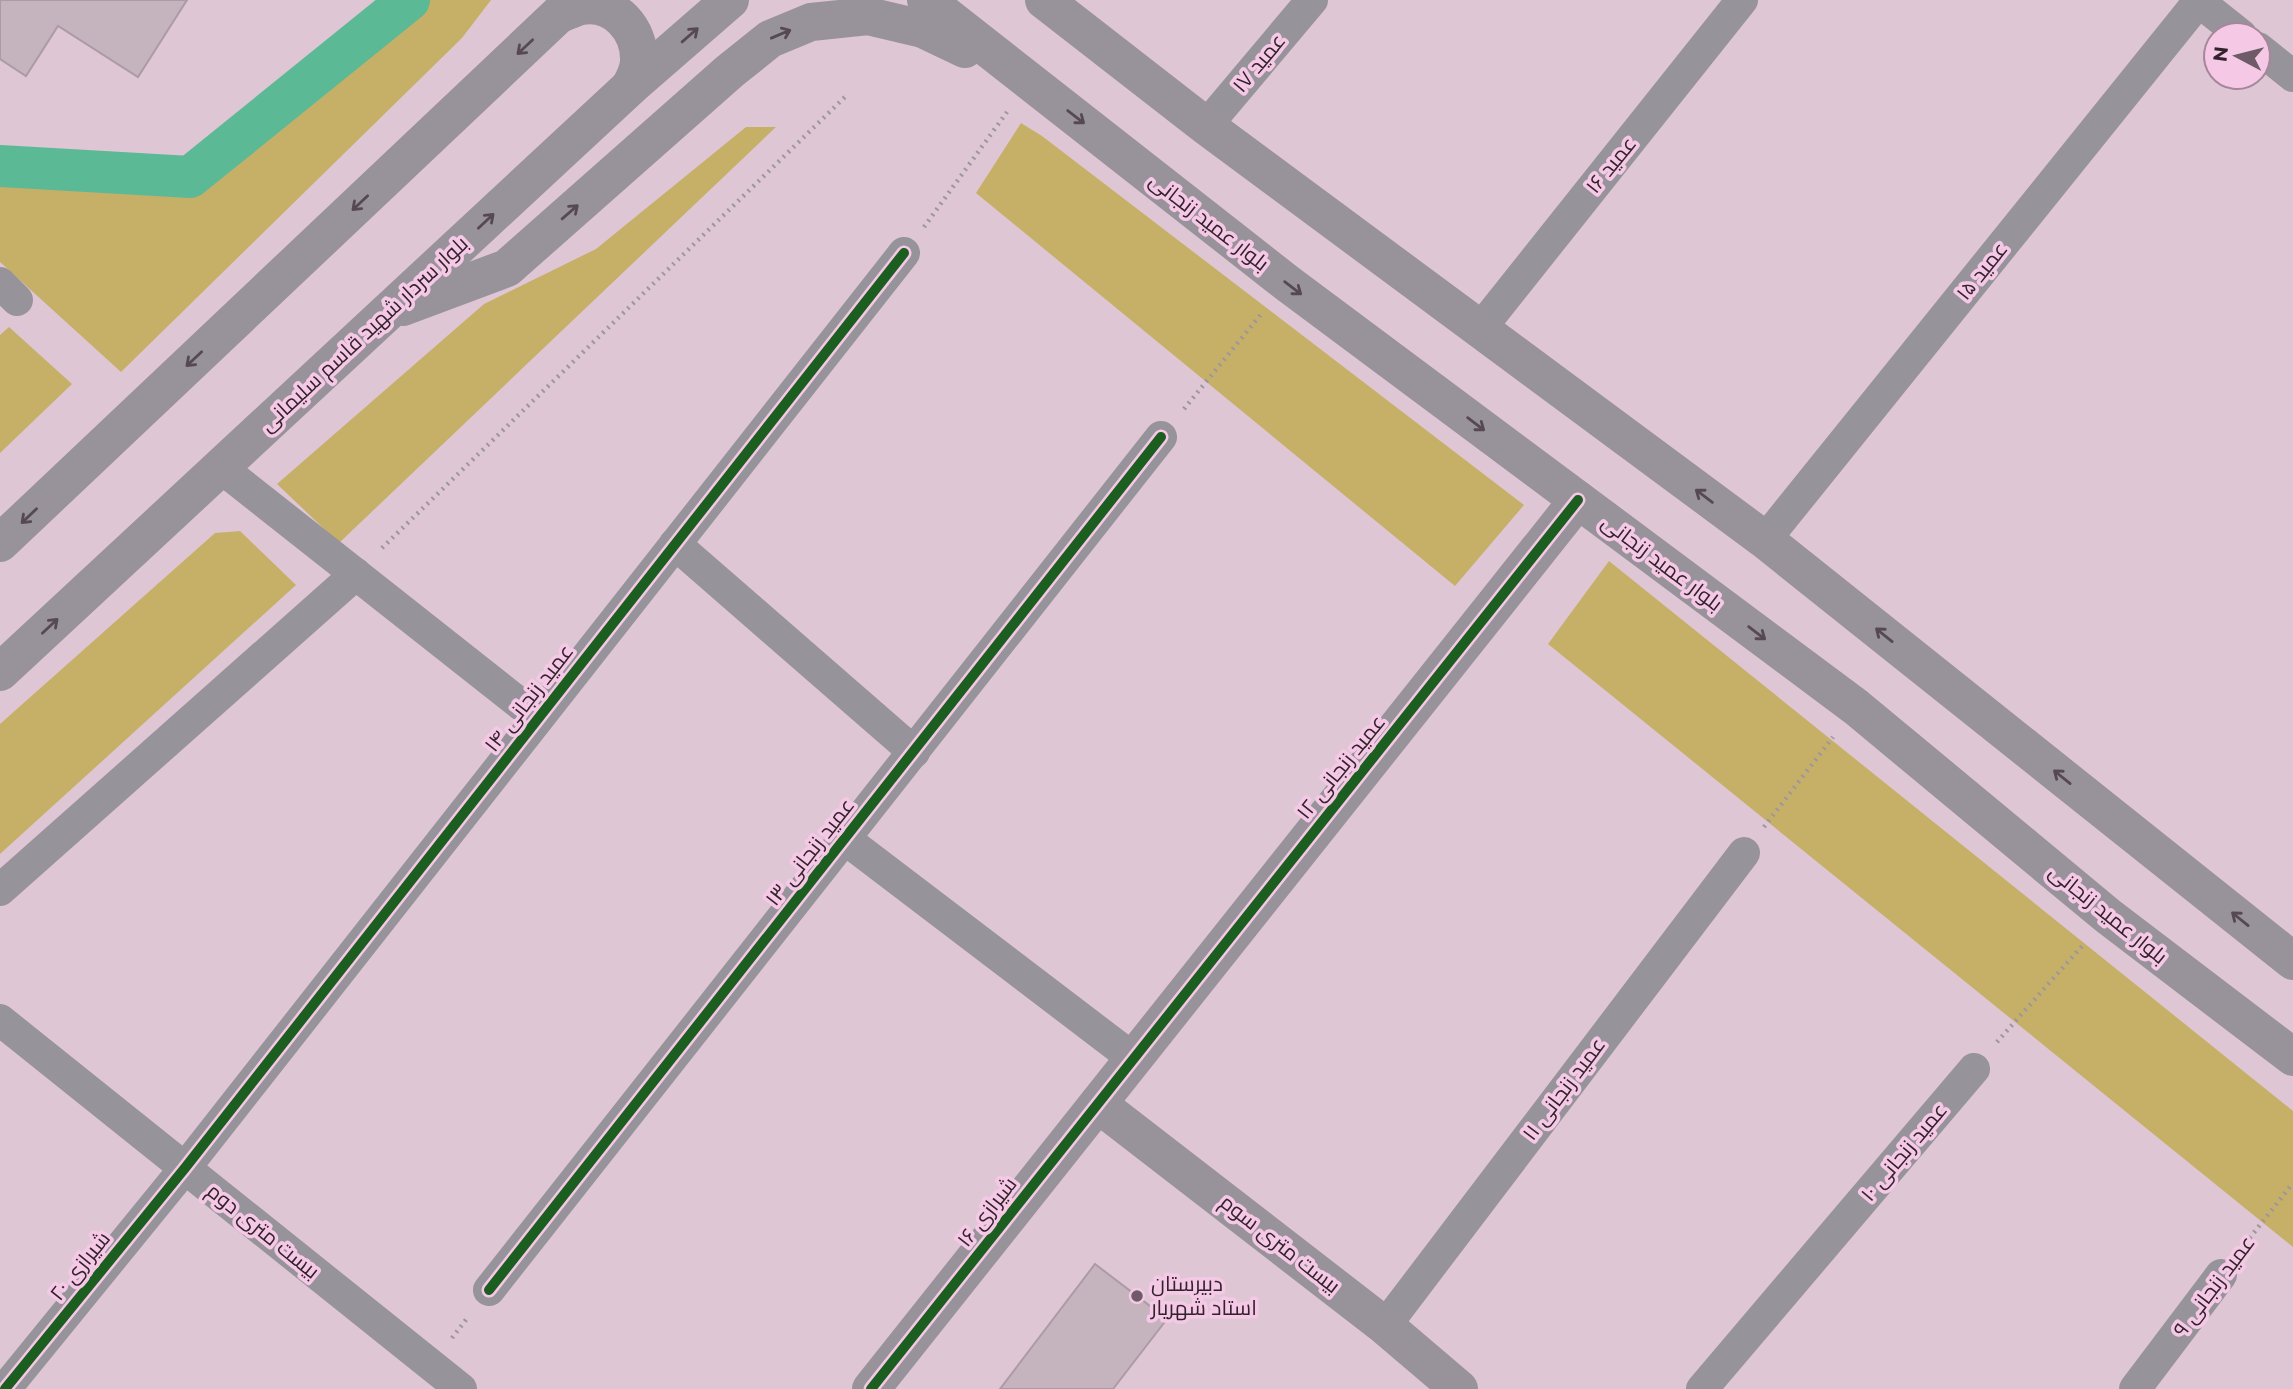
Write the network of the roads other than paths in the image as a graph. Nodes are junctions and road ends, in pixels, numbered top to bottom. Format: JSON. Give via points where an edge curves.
{"nodes":[{"id":1,"x":730,"y":0,"type":"edge"},
{"id":2,"x":926,"y":0,"type":"edge"},
{"id":3,"x":1312,"y":0,"type":"edge"},
{"id":4,"x":1742,"y":0,"type":"edge"},
{"id":5,"x":2198,"y":1,"type":"edge"},
{"id":6,"x":567,"y":7,"type":"edge"},
{"id":7,"x":1059,"y":7,"type":"edge"},
{"id":8,"x":2223,"y":21,"type":"edge"},
{"id":9,"x":2272,"y":59,"type":"edge"},
{"id":10,"x":2293,"y":76,"type":"edge"},
{"id":11,"x":1030,"y":81,"type":"junction"},
{"id":12,"x":630,"y":87,"type":"junction"},
{"id":13,"x":1206,"y":125,"type":"junction"},
{"id":14,"x":905,"y":253,"type":"road end"},
{"id":15,"x":385,"y":314,"type":"junction"},
{"id":16,"x":1480,"y":329,"type":"junction"},
{"id":17,"x":1161,"y":437,"type":"road end"},
{"id":18,"x":220,"y":467,"type":"junction"},
{"id":19,"x":1578,"y":500,"type":"junction"},
{"id":20,"x":1765,"y":540,"type":"junction"},
{"id":21,"x":0,"y":543,"type":"edge"},
{"id":22,"x":675,"y":544,"type":"junction"},
{"id":23,"x":356,"y":573,"type":"junction"},
{"id":24,"x":0,"y":672,"type":"edge"},
{"id":25,"x":538,"y":718,"type":"junction"},
{"id":26,"x":914,"y":752,"type":"junction"},
{"id":27,"x":845,"y":839,"type":"junction"},
{"id":28,"x":1744,"y":853,"type":"road end"},
{"id":29,"x":0,"y":890,"type":"edge"},
{"id":30,"x":2293,"y":961,"type":"edge"},
{"id":31,"x":0,"y":1020,"type":"edge"},
{"id":32,"x":2293,"y":1057,"type":"edge"},
{"id":33,"x":1134,"y":1059,"type":"junction"},
{"id":34,"x":1974,"y":1069,"type":"road end"},
{"id":35,"x":1098,"y":1104,"type":"junction"},
{"id":36,"x":185,"y":1168,"type":"junction"},
{"id":37,"x":2221,"y":1275,"type":"road end"},
{"id":38,"x":489,"y":1290,"type":"road end"},
{"id":39,"x":1385,"y":1326,"type":"junction"},
{"id":40,"x":5,"y":1389,"type":"edge"},
{"id":41,"x":461,"y":1389,"type":"edge"},
{"id":42,"x":871,"y":1389,"type":"edge"},
{"id":43,"x":1459,"y":1389,"type":"edge"},
{"id":44,"x":1702,"y":1389,"type":"edge"},
{"id":45,"x":2135,"y":1389,"type":"edge"}],
"edges":[{"from":12,"to":1,"type":"main road","name":"بلوار سردار شهید قاسم سلیمانی","one_way":true},
{"from":2,"to":11,"type":"main road","name":"بلوار عمید زنجانی"},
{"from":3,"to":13,"type":"street","name":"عمید ۱۷"},
{"from":4,"to":16,"type":"street","name":"عمید ۱۶"},
{"from":5,"to":8,"type":"street"},
{"from":5,"to":20,"type":"street","name":"عمید ۱۵"},
{"from":6,"to":12,"type":"main road","via":[[606,8],[626,20],[638,41],[640,64]]},
{"from":6,"to":21,"type":"main road","one_way":true},
{"from":7,"to":13,"type":"main road"},
{"from":9,"to":10,"type":"street"},
{"from":15,"to":11,"type":"main road","one_way":true,"via":[[507,268],[750,55],[770,39],[811,22],[868,16],[923,29]]},
{"from":11,"to":19,"type":"main road","name":"بلوار عمید زنجانی","one_way":true,"via":[[1287,283]]},
{"from":15,"to":12,"type":"main road","name":"بلوار سردار شهید قاسم سلیمانی","one_way":true},
{"from":13,"to":16,"type":"main road"},
{"from":14,"to":22,"type":"street","name":"عمید زنجانی ۱۴"},
{"from":15,"to":18,"type":"main road","name":"بلوار سردار شهید قاسم سلیمانی"},
{"from":20,"to":16,"type":"main road","one_way":true},
{"from":17,"to":26,"type":"street","name":"عمید زنجانی ۱۳"},
{"from":18,"to":23,"type":"street"},
{"from":24,"to":18,"type":"main road","name":"بلوار سردار شهید قاسم سلیمانی","one_way":true},
{"from":19,"to":32,"type":"main road","name":"بلوار عمید زنجانی","one_way":true,"via":[[1856,707],[2108,916]]},
{"from":19,"to":33,"type":"main road","name":"عمید زنجانی ۱۲"},
{"from":30,"to":20,"type":"main road","one_way":true},
{"from":22,"to":25,"type":"street","name":"عمید زنجانی ۱۴"},
{"from":22,"to":26,"type":"street"},
{"from":23,"to":25,"type":"street"},
{"from":23,"to":29,"type":"street"},
{"from":25,"to":36,"type":"street","name":"عمید زنجانی ۱۴"},
{"from":26,"to":27,"type":"street","name":"عمید زنجانی ۱۳"},
{"from":27,"to":33,"type":"street"},
{"from":27,"to":38,"type":"street","name":"عمید زنجانی ۱۳"},
{"from":28,"to":39,"type":"street","name":"عمید زنجانی ۱۱"},
{"from":31,"to":36,"type":"street","name":"بیست متری دوم"},
{"from":33,"to":35,"type":"main road","name":"شیرازی ۱۶"},
{"from":34,"to":44,"type":"street","name":"عمید زنجانی ۱۰"},
{"from":35,"to":39,"type":"main road","name":"بیست متری سوم"},
{"from":35,"to":42,"type":"main road","name":"شیرازی ۱۶"},
{"from":36,"to":40,"type":"street","name":"شیرازی ۲۰"},
{"from":36,"to":41,"type":"street","name":"بیست متری دوم"},
{"from":37,"to":45,"type":"street","name":"عمید زنجانی ۹"},
{"from":39,"to":43,"type":"main road","name":"بیست متری سوم"}]}
